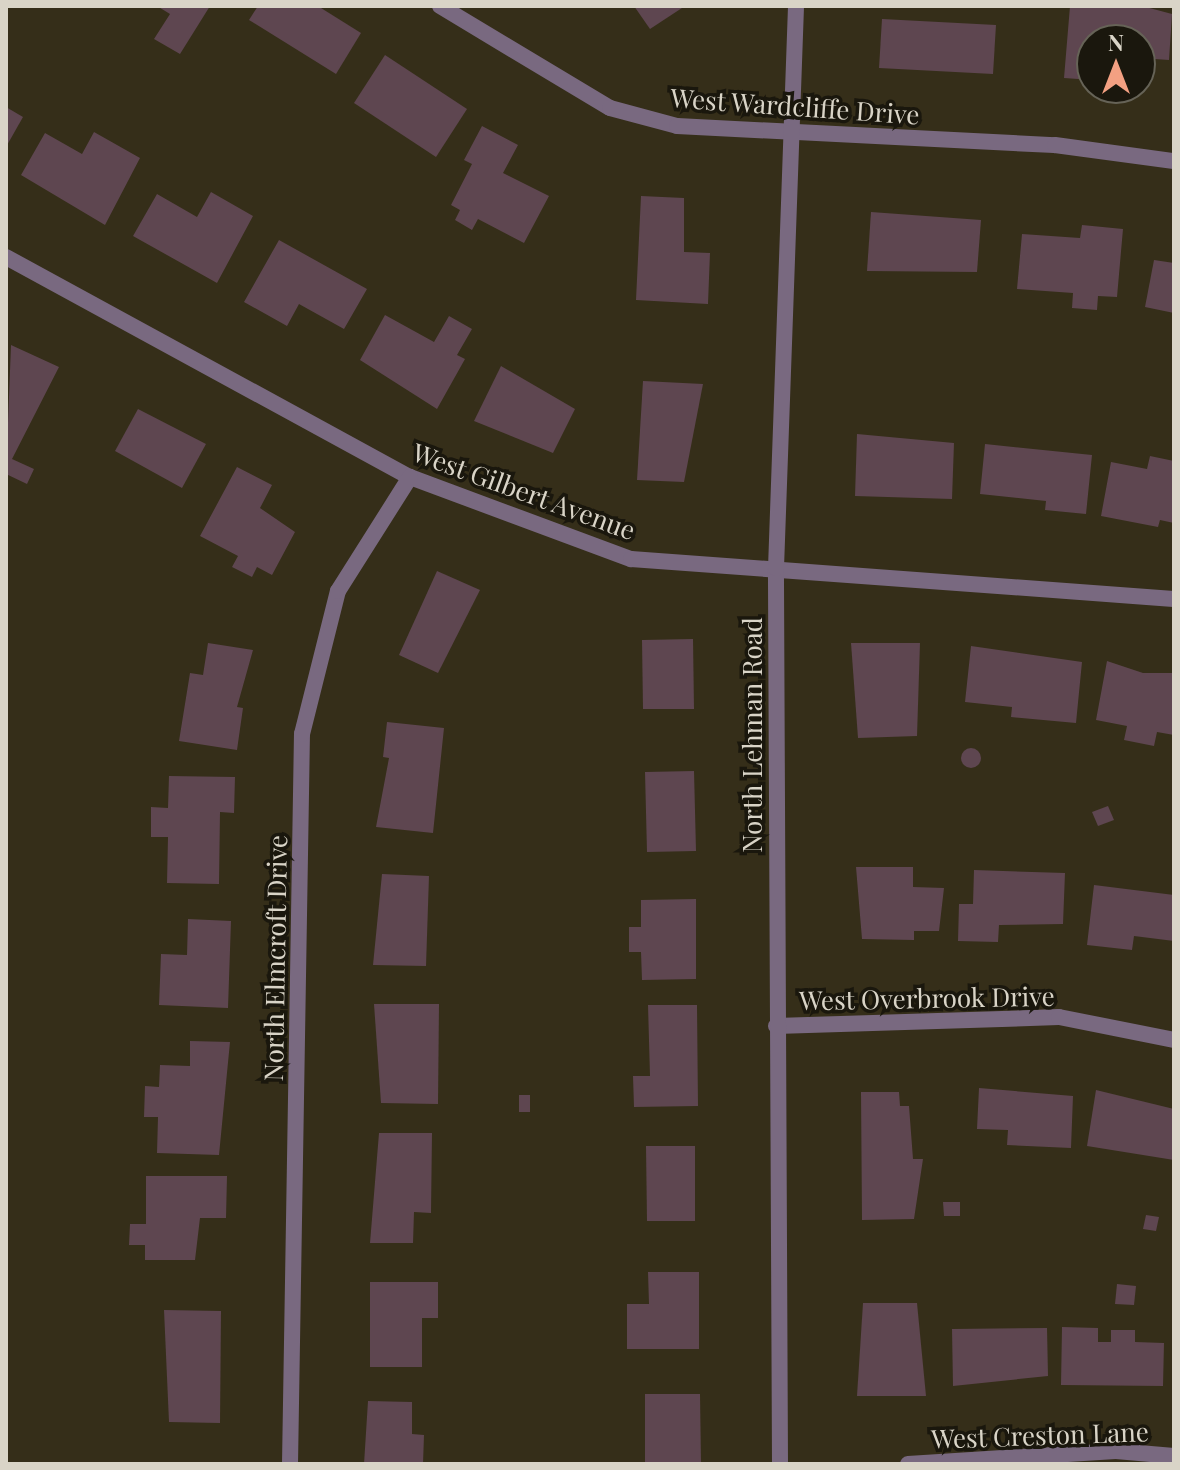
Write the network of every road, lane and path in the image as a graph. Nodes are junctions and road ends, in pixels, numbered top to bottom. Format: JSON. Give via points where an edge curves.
{"nodes":[{"id":1,"x":440,"y":6,"type":"edge"},
{"id":2,"x":796,"y":6,"type":"edge"},
{"id":3,"x":789,"y":134,"type":"junction"},
{"id":4,"x":1174,"y":161,"type":"edge"},
{"id":5,"x":6,"y":257,"type":"edge"},
{"id":6,"x":410,"y":477,"type":"junction"},
{"id":7,"x":776,"y":568,"type":"junction"},
{"id":8,"x":1174,"y":599,"type":"edge"},
{"id":9,"x":776,"y":1026,"type":"junction"},
{"id":10,"x":1174,"y":1040,"type":"edge"},
{"id":11,"x":1174,"y":1456,"type":"edge"},
{"id":12,"x":290,"y":1464,"type":"edge"},
{"id":13,"x":780,"y":1464,"type":"edge"},
{"id":14,"x":908,"y":1464,"type":"edge"}],
"edges":[{"from":1,"to":3,"type":"street","name":"West Wardcliffe Drive","via":[[610,108],[677,126]]},
{"from":2,"to":3,"type":"street","name":"North Lehman Road"},
{"from":3,"to":4,"type":"street","name":"West Wardcliffe Drive","via":[[1055,145]]},
{"from":3,"to":7,"type":"street","name":"North Lehman Road"},
{"from":5,"to":6,"type":"street","name":"West Gilbert Avenue"},
{"from":6,"to":7,"type":"street","name":"West Gilbert Avenue","via":[[631,559]]},
{"from":6,"to":12,"type":"street","name":"North Elmcroft Drive","via":[[338,591],[302,734]]},
{"from":7,"to":8,"type":"street","name":"West Gilbert Avenue"},
{"from":7,"to":9,"type":"street","name":"North Lehman Road"},
{"from":9,"to":10,"type":"street","name":"West Overbrook Drive","via":[[1059,1017]]},
{"from":9,"to":13,"type":"street","name":"North Lehman Road"},
{"from":11,"to":14,"type":"street","name":"West Creston Lane","via":[[1116,1451]]}]}
